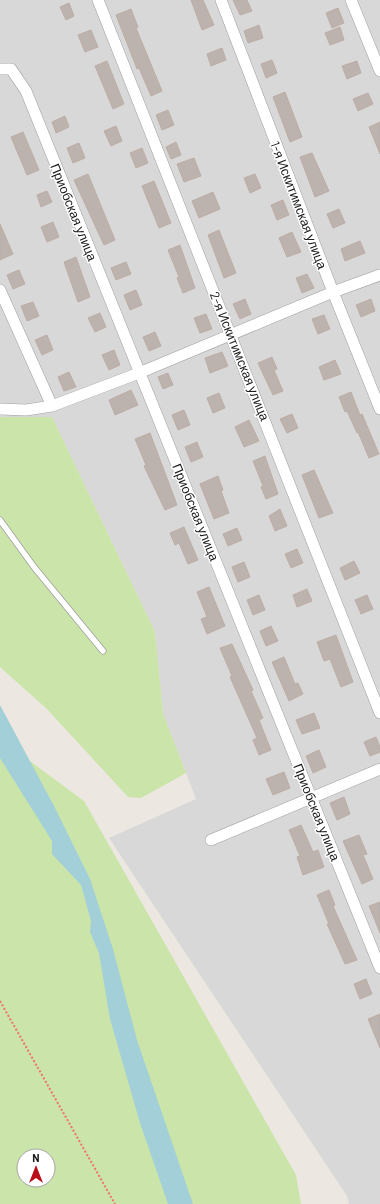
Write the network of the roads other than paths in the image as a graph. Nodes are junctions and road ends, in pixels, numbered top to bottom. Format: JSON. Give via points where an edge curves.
{"nodes":[{"id":1,"x":98,"y":0,"type":"edge"},
{"id":2,"x":221,"y":0,"type":"edge"},
{"id":3,"x":351,"y":0,"type":"edge"},
{"id":4,"x":0,"y":69,"type":"edge"},
{"id":5,"x":380,"y":70,"type":"edge"},
{"id":6,"x":380,"y":275,"type":"edge"},
{"id":7,"x":0,"y":290,"type":"edge"},
{"id":8,"x":332,"y":292,"type":"junction"},
{"id":9,"x":232,"y":335,"type":"junction"},
{"id":10,"x":140,"y":373,"type":"junction"},
{"id":11,"x":52,"y":406,"type":"junction"},
{"id":12,"x":0,"y":409,"type":"edge"},
{"id":13,"x":380,"y":409,"type":"edge"},
{"id":14,"x":0,"y":520,"type":"edge"},
{"id":15,"x":103,"y":651,"type":"dead end"},
{"id":16,"x":380,"y":713,"type":"edge"},
{"id":17,"x":380,"y":769,"type":"edge"},
{"id":18,"x":312,"y":799,"type":"junction"},
{"id":19,"x":211,"y":840,"type":"dead end"},
{"id":20,"x":380,"y":968,"type":"edge"}],
"edges":[{"from":1,"to":9,"type":"street","name":"2-я Искитимская улица"},
{"from":2,"to":8,"type":"street","name":"1-я Искитимская улица"},
{"from":3,"to":5,"type":"street"},
{"from":4,"to":10,"type":"street","name":"Приобская улица","via":[[11,69],[26,91]]},
{"from":6,"to":8,"type":"street"},
{"from":7,"to":11,"type":"street"},
{"from":8,"to":9,"type":"street"},
{"from":8,"to":13,"type":"street","name":"1-я Искитимская улица"},
{"from":9,"to":10,"type":"street"},
{"from":9,"to":16,"type":"street","name":"2-я Искитимская улица"},
{"from":10,"to":11,"type":"street"},
{"from":10,"to":18,"type":"street","name":"Приобская улица"},
{"from":11,"to":12,"type":"street","via":[[26,410]]},
{"from":14,"to":15,"type":"lane","via":[[34,567]]},
{"from":17,"to":18,"type":"street"},
{"from":18,"to":19,"type":"street"},
{"from":18,"to":20,"type":"street","name":"Приобская улица"}]}
